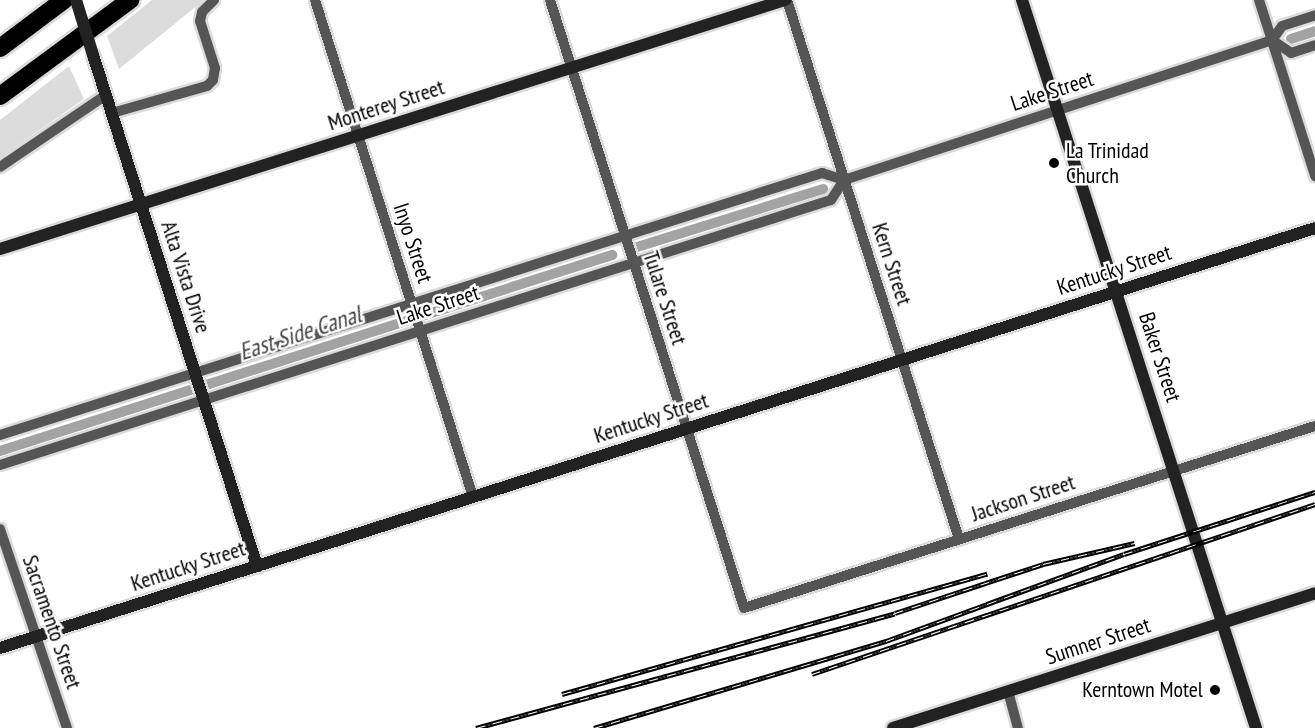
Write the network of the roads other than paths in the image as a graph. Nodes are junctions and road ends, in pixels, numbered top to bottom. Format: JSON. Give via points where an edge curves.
{"nodes":[{"id":1,"x":64,"y":0,"type":"edge"},
{"id":2,"x":76,"y":0,"type":"edge"},
{"id":3,"x":130,"y":0,"type":"edge"},
{"id":4,"x":214,"y":0,"type":"edge"},
{"id":5,"x":315,"y":0,"type":"edge"},
{"id":6,"x":550,"y":0,"type":"edge"},
{"id":7,"x":786,"y":0,"type":"edge"},
{"id":8,"x":1022,"y":0,"type":"edge"},
{"id":9,"x":1259,"y":0,"type":"edge"},
{"id":10,"x":1315,"y":15,"type":"edge"},
{"id":11,"x":1272,"y":40,"type":"junction"},
{"id":12,"x":1315,"y":45,"type":"edge"},
{"id":13,"x":0,"y":48,"type":"edge"},
{"id":14,"x":572,"y":68,"type":"junction"},
{"id":15,"x":106,"y":95,"type":"junction"},
{"id":16,"x":0,"y":96,"type":"edge"},
{"id":17,"x":1057,"y":110,"type":"junction"},
{"id":18,"x":112,"y":113,"type":"junction"},
{"id":19,"x":358,"y":135,"type":"junction"},
{"id":20,"x":0,"y":167,"type":"edge"},
{"id":21,"x":1315,"y":176,"type":"edge"},
{"id":22,"x":844,"y":180,"type":"junction"},
{"id":23,"x":141,"y":204,"type":"junction"},
{"id":24,"x":1315,"y":228,"type":"edge"},
{"id":25,"x":625,"y":236,"type":"junction"},
{"id":26,"x":0,"y":249,"type":"edge"},
{"id":27,"x":634,"y":263,"type":"junction"},
{"id":28,"x":1117,"y":291,"type":"junction"},
{"id":29,"x":411,"y":304,"type":"junction"},
{"id":30,"x":420,"y":331,"type":"junction"},
{"id":31,"x":902,"y":360,"type":"junction"},
{"id":32,"x":195,"y":373,"type":"junction"},
{"id":33,"x":203,"y":400,"type":"junction"},
{"id":34,"x":1315,"y":426,"type":"edge"},
{"id":35,"x":687,"y":429,"type":"junction"},
{"id":36,"x":0,"y":435,"type":"edge"},
{"id":37,"x":0,"y":465,"type":"edge"},
{"id":38,"x":1174,"y":471,"type":"junction"},
{"id":39,"x":473,"y":497,"type":"junction"},
{"id":40,"x":0,"y":529,"type":"edge"},
{"id":41,"x":959,"y":539,"type":"junction"},
{"id":42,"x":256,"y":566,"type":"junction"},
{"id":43,"x":1315,"y":593,"type":"edge"},
{"id":44,"x":744,"y":608,"type":"joint"},
{"id":45,"x":1223,"y":623,"type":"junction"},
{"id":46,"x":36,"y":636,"type":"junction"},
{"id":47,"x":0,"y":648,"type":"edge"},
{"id":48,"x":1008,"y":691,"type":"junction"},
{"id":49,"x":67,"y":728,"type":"edge"},
{"id":50,"x":893,"y":728,"type":"edge"},
{"id":51,"x":1018,"y":728,"type":"edge"},
{"id":52,"x":1257,"y":728,"type":"edge"}],
"edges":[{"from":1,"to":13,"type":"highway"},
{"from":2,"to":15,"type":"street","name":"Alta Vista Drive","bridge":true},
{"from":3,"to":16,"type":"highway"},
{"from":4,"to":18,"type":"street","via":[[202,12],[200,21],[215,68],[213,80],[207,86]]},
{"from":5,"to":19,"type":"street","name":"Inyo Street"},
{"from":6,"to":14,"type":"street","name":"Tulare Street"},
{"from":7,"to":14,"type":"street","name":"Monterey Street"},
{"from":7,"to":22,"type":"street","name":"Kern Street"},
{"from":8,"to":17,"type":"street","name":"Baker Street"},
{"from":9,"to":11,"type":"street"},
{"from":10,"to":11,"type":"street","name":"Lake Street","via":[[1282,26]]},
{"from":11,"to":12,"type":"street","via":[[1291,52]]},
{"from":11,"to":17,"type":"street","name":"Lake Street"},
{"from":11,"to":21,"type":"street"},
{"from":14,"to":19,"type":"street","name":"Monterey Street"},
{"from":14,"to":25,"type":"street","name":"Tulare Street"},
{"from":15,"to":18,"type":"street","name":"Alta Vista Drive"},
{"from":15,"to":20,"type":"street"},
{"from":17,"to":22,"type":"street","name":"Lake Street"},
{"from":17,"to":28,"type":"street","name":"Baker Street"},
{"from":18,"to":23,"type":"street","name":"Alta Vista Drive"},
{"from":19,"to":23,"type":"street","name":"Monterey Street"},
{"from":19,"to":29,"type":"street","name":"Inyo Street"},
{"from":22,"to":25,"type":"street","name":"Lake Street","via":[[822,173]]},
{"from":22,"to":27,"type":"street","name":"Lake Street","via":[[831,200]]},
{"from":22,"to":31,"type":"street","name":"Kern Street"},
{"from":23,"to":26,"type":"street","name":"Monterey Street"},
{"from":23,"to":32,"type":"street","name":"Alta Vista Drive"},
{"from":24,"to":28,"type":"street","name":"Kentucky Street"},
{"from":25,"to":27,"type":"street","name":"Tulare Street"},
{"from":25,"to":29,"type":"street","name":"Lake Street"},
{"from":27,"to":30,"type":"street","name":"Lake Street"},
{"from":27,"to":35,"type":"street","name":"Tulare Street"},
{"from":28,"to":31,"type":"street","name":"Kentucky Street"},
{"from":28,"to":38,"type":"street","name":"Baker Street"},
{"from":29,"to":30,"type":"street","name":"Inyo Street"},
{"from":29,"to":32,"type":"street","name":"Lake Street"},
{"from":30,"to":33,"type":"street","name":"Lake Street"},
{"from":30,"to":39,"type":"street","name":"Inyo Street"},
{"from":31,"to":35,"type":"street","name":"Kentucky Street"},
{"from":31,"to":41,"type":"street","name":"Kern Street"},
{"from":32,"to":33,"type":"street","name":"Alta Vista Drive"},
{"from":32,"to":36,"type":"street","name":"Lake Street"},
{"from":33,"to":37,"type":"street","name":"Lake Street"},
{"from":33,"to":42,"type":"street","name":"Alta Vista Drive"},
{"from":34,"to":38,"type":"street","name":"Jackson Street"},
{"from":35,"to":39,"type":"street","name":"Kentucky Street"},
{"from":35,"to":44,"type":"street","name":"Tulare Street"},
{"from":38,"to":41,"type":"street","name":"Jackson Street"},
{"from":38,"to":45,"type":"street","name":"Baker Street"},
{"from":39,"to":42,"type":"street","name":"Kentucky Street"},
{"from":40,"to":46,"type":"street","name":"Sacramento Street"},
{"from":41,"to":44,"type":"street","name":"Jackson Street"},
{"from":42,"to":46,"type":"street","name":"Kentucky Street"},
{"from":43,"to":45,"type":"street","name":"Sumner Street"},
{"from":45,"to":48,"type":"street","name":"Sumner Street"},
{"from":45,"to":52,"type":"street","name":"Baker Street"},
{"from":46,"to":47,"type":"street","name":"Kentucky Street"},
{"from":46,"to":49,"type":"street","name":"Sacramento Street"},
{"from":48,"to":50,"type":"street","name":"Sumner Street"},
{"from":48,"to":51,"type":"street"}]}
